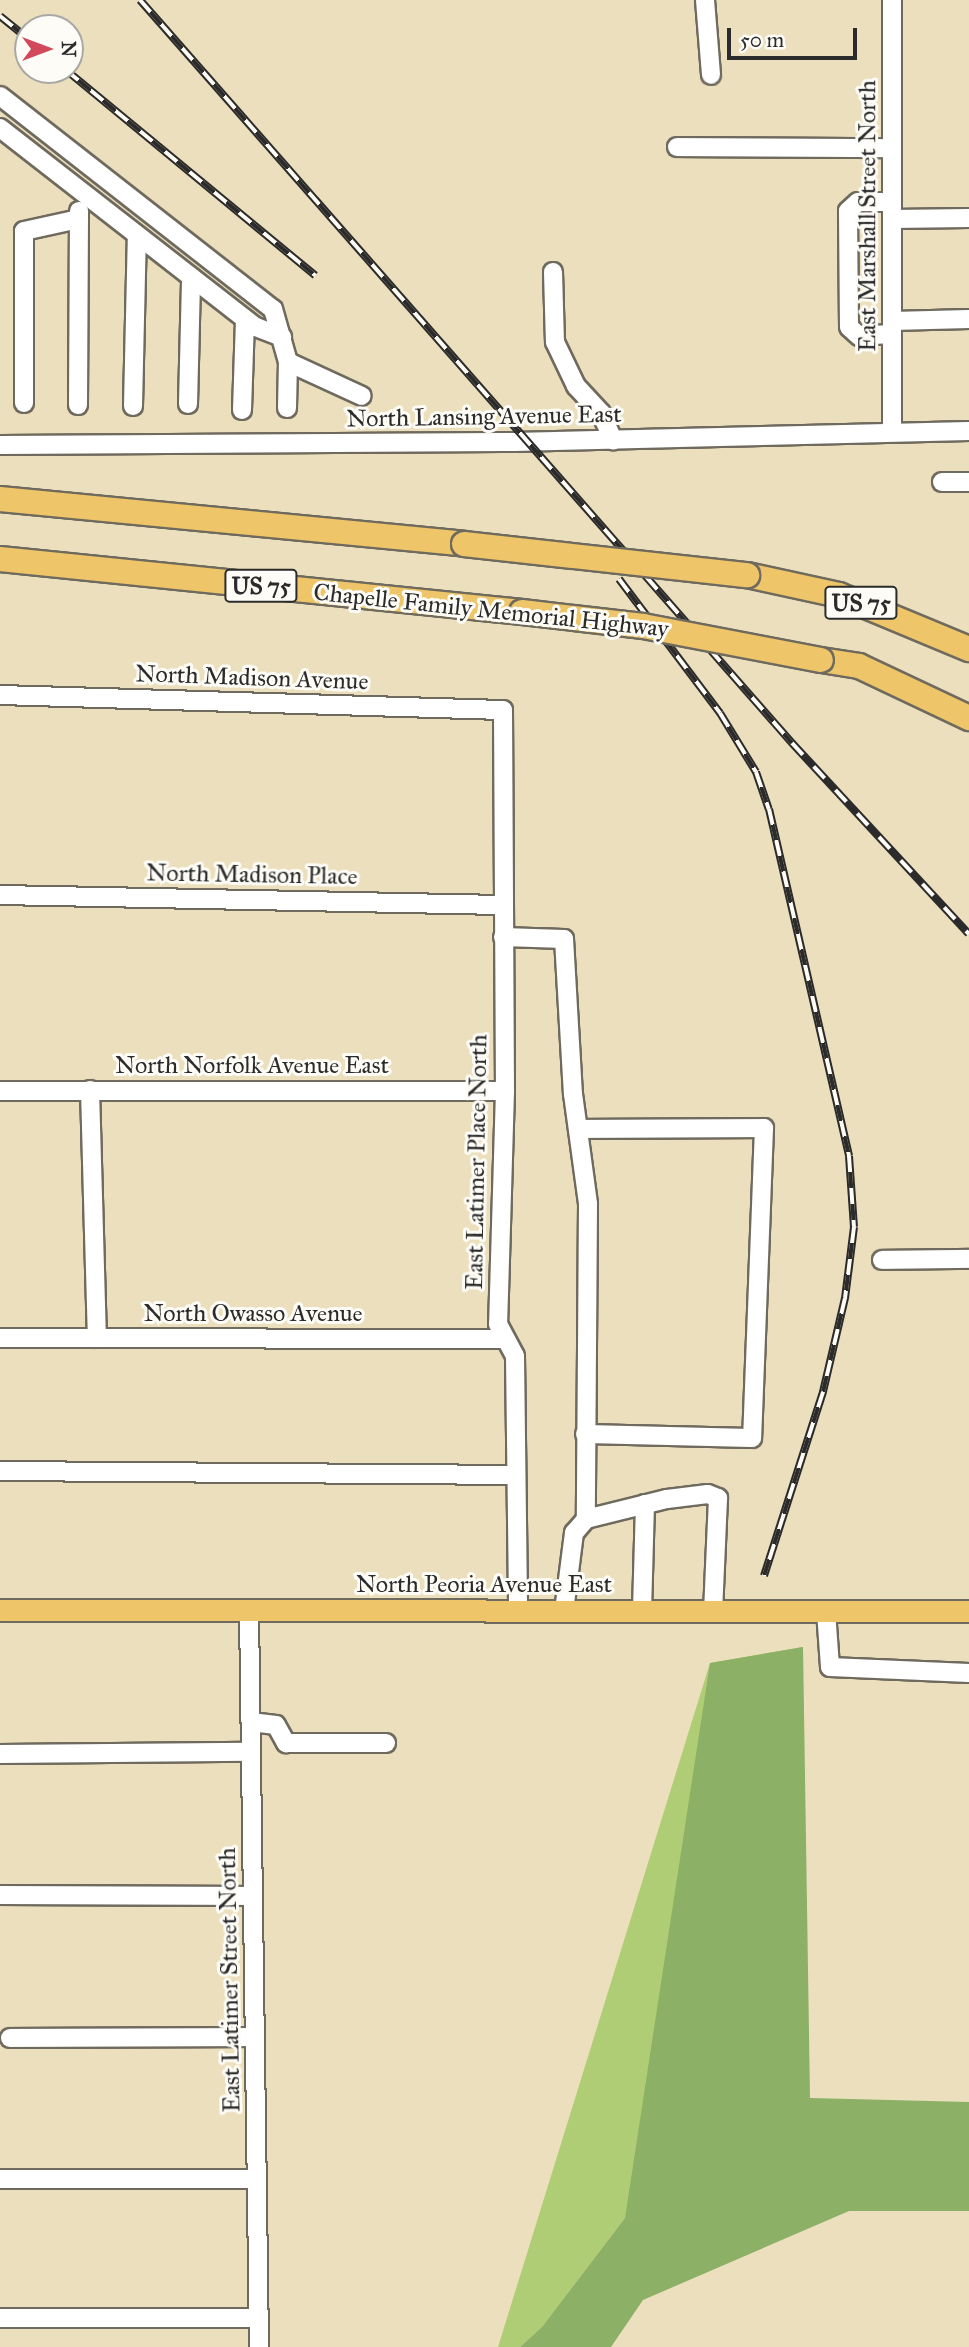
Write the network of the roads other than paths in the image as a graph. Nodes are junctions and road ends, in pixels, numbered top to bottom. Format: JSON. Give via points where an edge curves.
{"nodes":[{"id":1,"x":705,"y":0,"type":"edge"},
{"id":2,"x":892,"y":0,"type":"edge"},
{"id":3,"x":712,"y":75,"type":"dead end"},
{"id":4,"x":0,"y":96,"type":"edge"},
{"id":5,"x":0,"y":128,"type":"edge"},
{"id":6,"x":677,"y":147,"type":"dead end"},
{"id":7,"x":892,"y":148,"type":"junction"},
{"id":8,"x":79,"y":190,"type":"junction"},
{"id":9,"x":892,"y":210,"type":"junction"},
{"id":10,"x":969,"y":218,"type":"edge"},
{"id":11,"x":79,"y":219,"type":"junction"},
{"id":12,"x":137,"y":235,"type":"junction"},
{"id":13,"x":553,"y":272,"type":"dead end"},
{"id":14,"x":191,"y":277,"type":"junction"},
{"id":15,"x":245,"y":319,"type":"junction"},
{"id":16,"x":969,"y":319,"type":"edge"},
{"id":17,"x":892,"y":327,"type":"junction"},
{"id":18,"x":282,"y":337,"type":"junction"},
{"id":19,"x":288,"y":362,"type":"junction"},
{"id":20,"x":362,"y":396,"type":"dead end"},
{"id":21,"x":23,"y":404,"type":"dead end"},
{"id":22,"x":188,"y":404,"type":"dead end"},
{"id":23,"x":78,"y":405,"type":"dead end"},
{"id":24,"x":133,"y":406,"type":"dead end"},
{"id":25,"x":287,"y":408,"type":"dead end"},
{"id":26,"x":242,"y":410,"type":"dead end"},
{"id":27,"x":969,"y":431,"type":"edge"},
{"id":28,"x":892,"y":432,"type":"junction"},
{"id":29,"x":613,"y":440,"type":"junction"},
{"id":30,"x":0,"y":445,"type":"edge"},
{"id":31,"x":942,"y":482,"type":"dead end"},
{"id":32,"x":969,"y":482,"type":"edge"},
{"id":33,"x":0,"y":499,"type":"edge"},
{"id":34,"x":0,"y":559,"type":"edge"},
{"id":35,"x":969,"y":649,"type":"edge"},
{"id":36,"x":0,"y":695,"type":"edge"},
{"id":37,"x":503,"y":710,"type":"joint"},
{"id":38,"x":969,"y":718,"type":"edge"},
{"id":39,"x":0,"y":895,"type":"edge"},
{"id":40,"x":503,"y":905,"type":"junction"},
{"id":41,"x":503,"y":937,"type":"junction"},
{"id":42,"x":90,"y":1090,"type":"junction"},
{"id":43,"x":0,"y":1091,"type":"edge"},
{"id":44,"x":505,"y":1091,"type":"junction"},
{"id":45,"x":578,"y":1129,"type":"junction"},
{"id":46,"x":969,"y":1259,"type":"edge"},
{"id":47,"x":882,"y":1260,"type":"dead end"},
{"id":48,"x":0,"y":1338,"type":"edge"},
{"id":49,"x":97,"y":1338,"type":"junction"},
{"id":50,"x":505,"y":1339,"type":"junction"},
{"id":51,"x":585,"y":1434,"type":"junction"},
{"id":52,"x":0,"y":1471,"type":"edge"},
{"id":53,"x":516,"y":1475,"type":"junction"},
{"id":54,"x":645,"y":1504,"type":"junction"},
{"id":55,"x":586,"y":1519,"type":"junction"},
{"id":56,"x":0,"y":1610,"type":"edge"},
{"id":57,"x":249,"y":1611,"type":"junction"},
{"id":58,"x":518,"y":1611,"type":"junction"},
{"id":59,"x":564,"y":1611,"type":"junction"},
{"id":60,"x":642,"y":1611,"type":"junction"},
{"id":61,"x":713,"y":1611,"type":"junction"},
{"id":62,"x":827,"y":1611,"type":"junction"},
{"id":63,"x":969,"y":1611,"type":"edge"},
{"id":64,"x":969,"y":1673,"type":"edge"},
{"id":65,"x":251,"y":1722,"type":"junction"},
{"id":66,"x":386,"y":1743,"type":"dead end"},
{"id":67,"x":251,"y":1752,"type":"junction"},
{"id":68,"x":0,"y":1754,"type":"edge"},
{"id":69,"x":0,"y":1895,"type":"edge"},
{"id":70,"x":253,"y":1896,"type":"junction"},
{"id":71,"x":254,"y":2037,"type":"junction"},
{"id":72,"x":10,"y":2038,"type":"dead end"},
{"id":73,"x":0,"y":2179,"type":"edge"},
{"id":74,"x":257,"y":2179,"type":"junction"},
{"id":75,"x":0,"y":2318,"type":"edge"},
{"id":76,"x":258,"y":2318,"type":"junction"},
{"id":77,"x":259,"y":2347,"type":"edge"}],
"edges":[{"from":1,"to":3,"type":"street"},
{"from":2,"to":7,"type":"street","name":"East Marshall Street North"},
{"from":4,"to":18,"type":"street","via":[[273,309]]},
{"from":5,"to":8,"type":"street"},
{"from":6,"to":7,"type":"street"},
{"from":7,"to":9,"type":"street","name":"East Marshall Street North"},
{"from":8,"to":11,"type":"street"},
{"from":8,"to":12,"type":"street"},
{"from":9,"to":10,"type":"street"},
{"from":9,"to":17,"type":"street","name":"East Marshall Street North"},
{"from":9,"to":17,"type":"street","via":[[858,202],[848,211],[849,327],[859,336]]},
{"from":11,"to":21,"type":"street","via":[[24,231]]},
{"from":11,"to":23,"type":"street"},
{"from":12,"to":14,"type":"street"},
{"from":12,"to":24,"type":"street"},
{"from":13,"to":29,"type":"street","via":[[555,342],[576,386],[601,413]]},
{"from":14,"to":15,"type":"street"},
{"from":14,"to":22,"type":"street"},
{"from":15,"to":18,"type":"street"},
{"from":15,"to":26,"type":"street"},
{"from":16,"to":17,"type":"street"},
{"from":17,"to":28,"type":"street","name":"East Marshall Street North"},
{"from":18,"to":19,"type":"street"},
{"from":19,"to":20,"type":"street"},
{"from":19,"to":25,"type":"street"},
{"from":27,"to":28,"type":"street","name":"North Lansing Avenue East"},
{"from":28,"to":29,"type":"street","name":"North Lansing Avenue East"},
{"from":29,"to":30,"type":"street","name":"North Lansing Avenue East"},
{"from":31,"to":32,"type":"street"},
{"from":33,"to":35,"type":"highway","number":"US 75","bridge":true,"via":[[747,575],[839,595]]},
{"from":34,"to":38,"type":"highway","name":"Chapelle Family Memorial Highway","number":"US 75","bridge":true,"via":[[656,628],[859,666]]},
{"from":36,"to":37,"type":"street","name":"North Madison Avenue"},
{"from":37,"to":40,"type":"street","name":"East Latimer Place North"},
{"from":39,"to":40,"type":"street","name":"North Madison Place"},
{"from":40,"to":41,"type":"street","name":"East Latimer Place North"},
{"from":41,"to":44,"type":"street","name":"East Latimer Place North"},
{"from":41,"to":45,"type":"street","via":[[564,939]]},
{"from":42,"to":43,"type":"street","name":"North Norfolk Avenue East"},
{"from":42,"to":44,"type":"street","name":"North Norfolk Avenue East"},
{"from":42,"to":49,"type":"street"},
{"from":44,"to":50,"type":"street","name":"East Latimer Place North","via":[[498,1324]]},
{"from":45,"to":51,"type":"street","via":[[589,1203]]},
{"from":45,"to":51,"type":"street","via":[[764,1128],[752,1438]]},
{"from":46,"to":47,"type":"street"},
{"from":48,"to":49,"type":"street","name":"North Owasso Avenue"},
{"from":49,"to":50,"type":"street","name":"North Owasso Avenue"},
{"from":50,"to":53,"type":"street","name":"East Latimer Place North","via":[[515,1356]]},
{"from":51,"to":55,"type":"street"},
{"from":52,"to":53,"type":"street"},
{"from":53,"to":58,"type":"street","name":"East Latimer Place North"},
{"from":54,"to":55,"type":"street"},
{"from":54,"to":60,"type":"street"},
{"from":54,"to":61,"type":"street","via":[[708,1494],[718,1498]]},
{"from":55,"to":59,"type":"street","via":[[574,1533]]},
{"from":56,"to":57,"type":"main road","name":"North Peoria Avenue East"},
{"from":57,"to":58,"type":"main road","name":"North Peoria Avenue East"},
{"from":57,"to":65,"type":"street","name":"East Latimer Street North"},
{"from":58,"to":59,"type":"main road","name":"North Peoria Avenue East"},
{"from":59,"to":60,"type":"main road","name":"North Peoria Avenue East"},
{"from":60,"to":61,"type":"main road","name":"North Peoria Avenue East"},
{"from":61,"to":62,"type":"main road","name":"North Peoria Avenue East"},
{"from":62,"to":63,"type":"main road","name":"North Peoria Avenue East"},
{"from":62,"to":64,"type":"street","via":[[830,1667]]},
{"from":65,"to":66,"type":"street","via":[[276,1726],[286,1743]]},
{"from":65,"to":67,"type":"street","name":"East Latimer Street North"},
{"from":67,"to":68,"type":"street"},
{"from":67,"to":70,"type":"street","name":"East Latimer Street North"},
{"from":69,"to":70,"type":"street"},
{"from":70,"to":71,"type":"street","name":"East Latimer Street North"},
{"from":71,"to":72,"type":"street"},
{"from":71,"to":74,"type":"street","name":"East Latimer Street North"},
{"from":73,"to":74,"type":"street"},
{"from":74,"to":76,"type":"street","name":"East Latimer Street North"},
{"from":75,"to":76,"type":"street"},
{"from":76,"to":77,"type":"street","name":"East Latimer Street North"}]}
